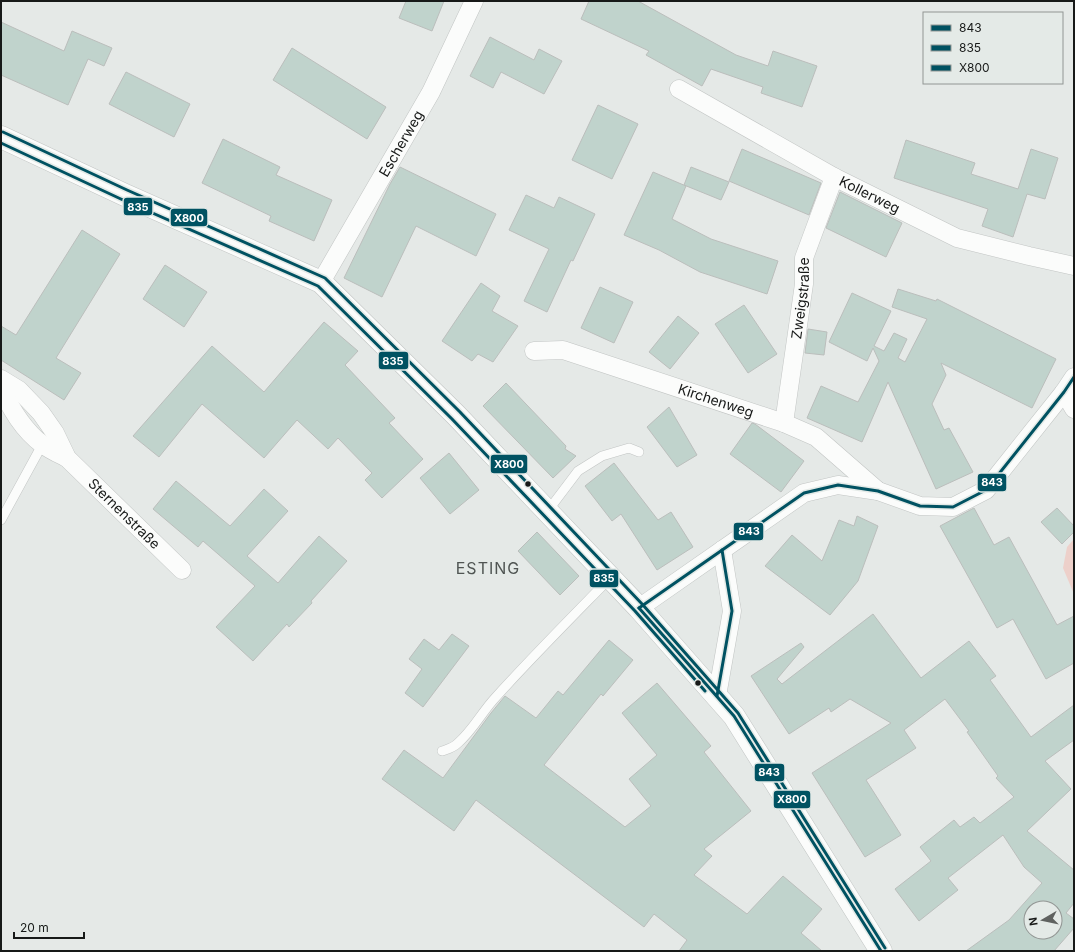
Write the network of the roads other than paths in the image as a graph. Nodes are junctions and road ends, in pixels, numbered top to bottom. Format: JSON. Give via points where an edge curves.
{"nodes":[{"id":1,"x":474,"y":1,"type":"edge"},
{"id":2,"x":679,"y":89,"type":"dead end"},
{"id":3,"x":1,"y":137,"type":"edge"},
{"id":4,"x":834,"y":177,"type":"junction"},
{"id":5,"x":1074,"y":266,"type":"edge"},
{"id":6,"x":321,"y":282,"type":"junction"},
{"id":7,"x":534,"y":351,"type":"dead end"},
{"id":8,"x":1074,"y":377,"type":"edge"},
{"id":9,"x":1,"y":379,"type":"edge"},
{"id":10,"x":1,"y":388,"type":"edge"},
{"id":11,"x":1064,"y":392,"type":"junction"},
{"id":12,"x":1074,"y":409,"type":"edge"},
{"id":13,"x":784,"y":423,"type":"junction"},
{"id":14,"x":42,"y":445,"type":"junction"},
{"id":15,"x":639,"y":452,"type":"dead end"},
{"id":16,"x":67,"y":458,"type":"junction"},
{"id":17,"x":878,"y":492,"type":"junction"},
{"id":18,"x":548,"y":512,"type":"junction"},
{"id":19,"x":1,"y":520,"type":"edge"},
{"id":20,"x":722,"y":550,"type":"junction"},
{"id":21,"x":182,"y":570,"type":"dead end"},
{"id":22,"x":610,"y":578,"type":"junction"},
{"id":23,"x":639,"y":608,"type":"junction"},
{"id":24,"x":717,"y":696,"type":"junction"},
{"id":25,"x":442,"y":751,"type":"dead end"},
{"id":26,"x":881,"y":951,"type":"edge"}],
"edges":[{"from":1,"to":6,"type":"street","name":"Escherweg","via":[[431,92]]},
{"from":2,"to":4,"type":"street","name":"Kollerweg"},
{"from":3,"to":6,"type":"street"},
{"from":4,"to":5,"type":"street","name":"Kollerweg","via":[[957,238]]},
{"from":4,"to":13,"type":"street","name":"Zweigstraße","via":[[804,258],[804,284]]},
{"from":6,"to":18,"type":"street","via":[[456,415]]},
{"from":7,"to":13,"type":"street","name":"Kirchenweg","via":[[563,350]]},
{"from":8,"to":11,"type":"street"},
{"from":9,"to":16,"type":"street","name":"Sternenstraße","via":[[19,390],[41,413],[55,433]]},
{"from":10,"to":14,"type":"street","name":"Sternenstraße","via":[[26,431]]},
{"from":11,"to":12,"type":"street"},
{"from":11,"to":17,"type":"street","via":[[986,490],[953,507],[920,506]]},
{"from":13,"to":17,"type":"street","name":"Kirchenweg","via":[[816,437]]},
{"from":14,"to":16,"type":"street","name":"Sternenstraße"},
{"from":14,"to":19,"type":"lane"},
{"from":15,"to":18,"type":"lane","via":[[629,448],[602,456],[578,471]]},
{"from":16,"to":21,"type":"street","name":"Sternenstraße"},
{"from":17,"to":20,"type":"street","via":[[838,485],[804,493]]},
{"from":18,"to":22,"type":"street"},
{"from":20,"to":23,"type":"street"},
{"from":20,"to":24,"type":"street","via":[[732,611]]},
{"from":22,"to":23,"type":"street"},
{"from":22,"to":25,"type":"lane","via":[[495,697],[458,744]]},
{"from":23,"to":24,"type":"street"},
{"from":24,"to":26,"type":"street","via":[[734,716]]}]}
